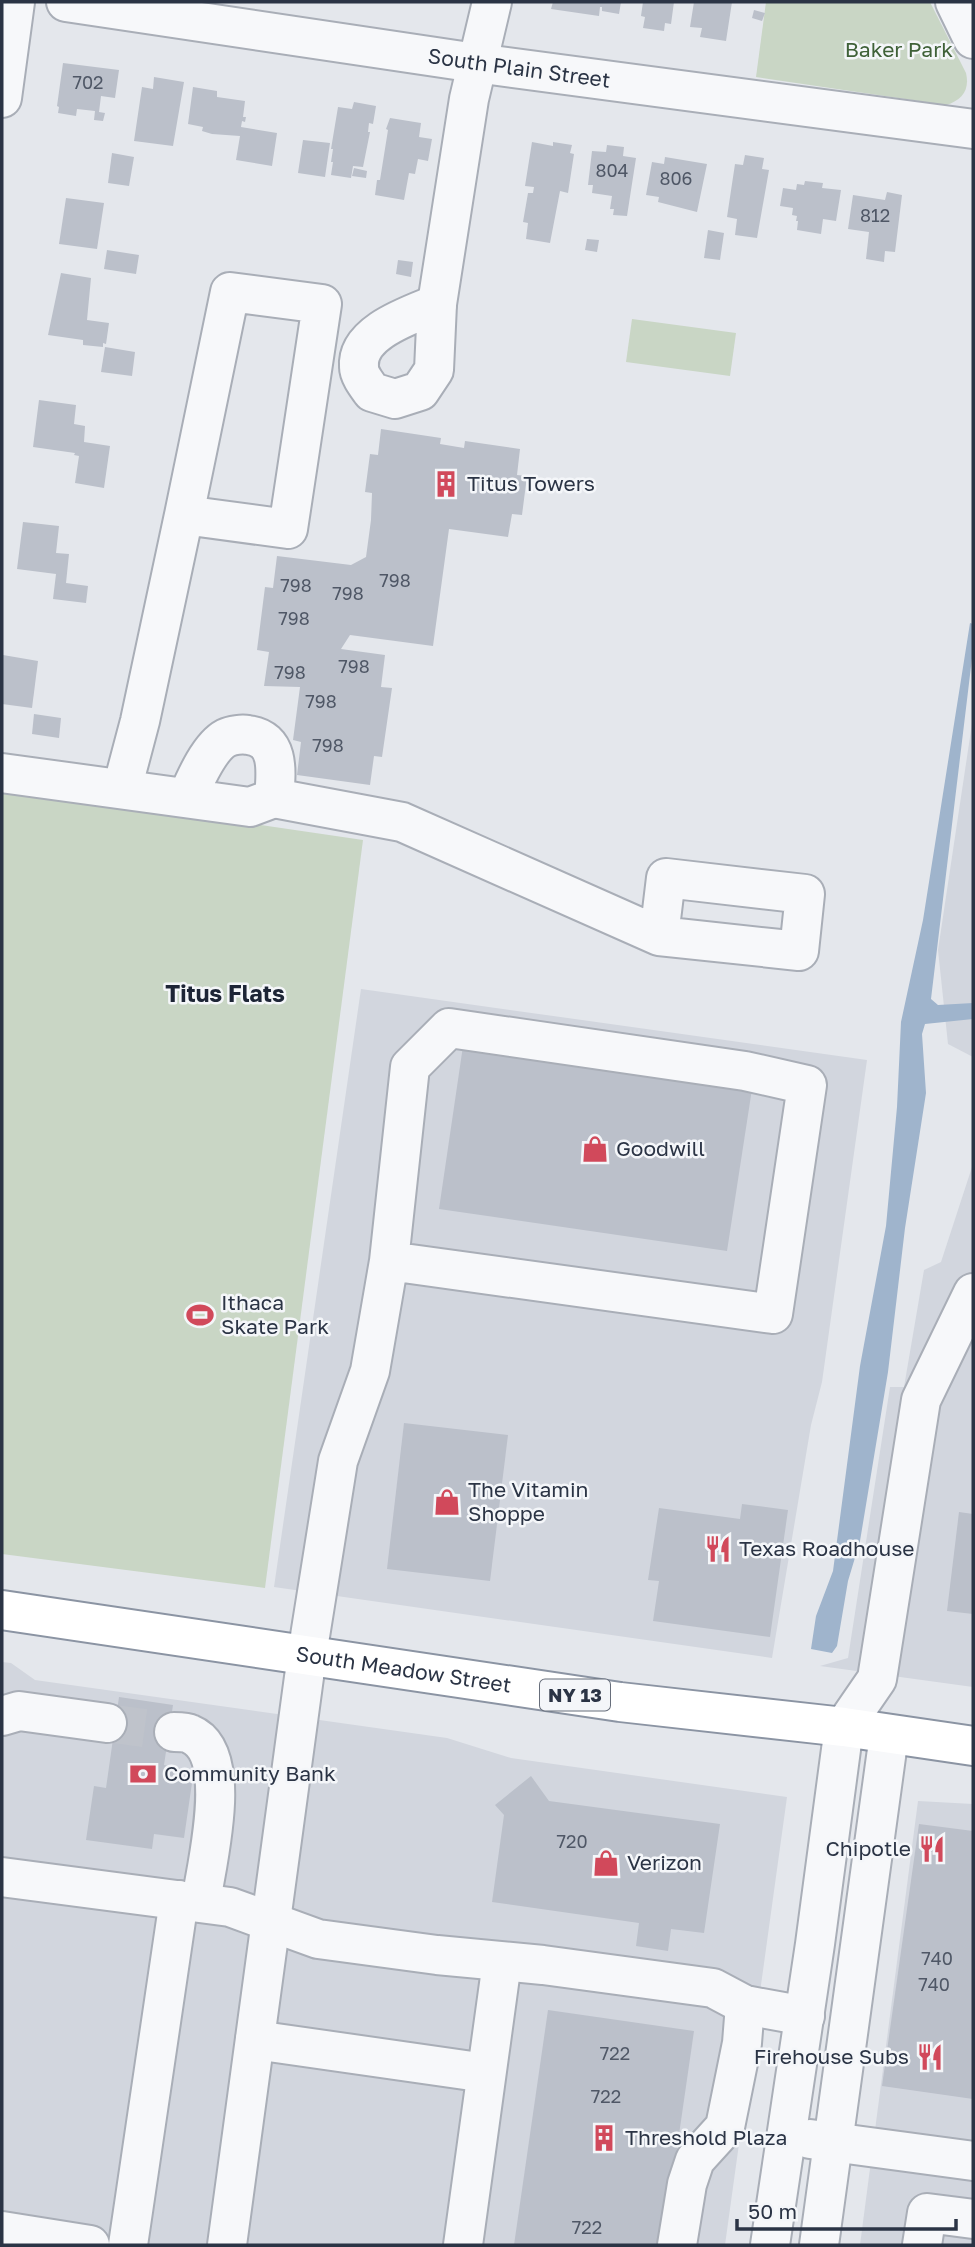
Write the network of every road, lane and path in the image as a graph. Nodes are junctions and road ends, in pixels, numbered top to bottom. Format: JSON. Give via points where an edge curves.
{"nodes":[{"id":1,"x":15,"y":2,"type":"edge"},
{"id":2,"x":66,"y":2,"type":"edge"},
{"id":3,"x":492,"y":2,"type":"edge"},
{"id":4,"x":955,"y":2,"type":"edge"},
{"id":5,"x":973,"y":39,"type":"edge"},
{"id":6,"x":476,"y":64,"type":"junction"},
{"id":7,"x":2,"y":98,"type":"edge"},
{"id":8,"x":973,"y":129,"type":"edge"},
{"id":9,"x":437,"y":304,"type":"junction"},
{"id":10,"x":317,"y":344,"type":"junction"},
{"id":11,"x":361,"y":350,"type":"junction"},
{"id":12,"x":184,"y":515,"type":"junction"},
{"id":13,"x":2,"y":773,"type":"edge"},
{"id":14,"x":122,"y":789,"type":"junction"},
{"id":15,"x":187,"y":798,"type":"junction"},
{"id":16,"x":274,"y":798,"type":"junction"},
{"id":17,"x":659,"y":936,"type":"dead end"},
{"id":18,"x":389,"y":1261,"type":"junction"},
{"id":19,"x":973,"y":1293,"type":"edge"},
{"id":20,"x":2,"y":1610,"type":"edge"},
{"id":21,"x":307,"y":1655,"type":"junction"},
{"id":22,"x":2,"y":1716,"type":"edge"},
{"id":23,"x":107,"y":1723,"type":"tunnel mouth"},
{"id":24,"x":844,"y":1727,"type":"junction"},
{"id":25,"x":174,"y":1732,"type":"tunnel mouth"},
{"id":26,"x":889,"y":1735,"type":"junction"},
{"id":27,"x":973,"y":1746,"type":"edge"},
{"id":28,"x":2,"y":1877,"type":"edge"},
{"id":29,"x":190,"y":1901,"type":"junction"},
{"id":30,"x":272,"y":1922,"type":"junction"},
{"id":31,"x":502,"y":1962,"type":"junction"},
{"id":32,"x":745,"y":2005,"type":"junction"},
{"id":33,"x":805,"y":2015,"type":"junction"},
{"id":34,"x":255,"y":2040,"type":"junction"},
{"id":35,"x":486,"y":2073,"type":"junction"},
{"id":36,"x":787,"y":2136,"type":"junction"},
{"id":37,"x":833,"y":2142,"type":"junction"},
{"id":38,"x":973,"y":2161,"type":"edge"},
{"id":39,"x":973,"y":2219,"type":"edge"},
{"id":40,"x":2,"y":2231,"type":"edge"},
{"id":41,"x":90,"y":2245,"type":"edge"},
{"id":42,"x":128,"y":2245,"type":"edge"},
{"id":43,"x":227,"y":2245,"type":"edge"},
{"id":44,"x":463,"y":2245,"type":"edge"},
{"id":45,"x":677,"y":2245,"type":"edge"},
{"id":46,"x":770,"y":2245,"type":"edge"},
{"id":47,"x":819,"y":2245,"type":"edge"},
{"id":48,"x":922,"y":2245,"type":"edge"}],
"edges":[{"from":1,"to":7,"type":"street"},
{"from":2,"to":6,"type":"street","name":"South Plain Street"},
{"from":3,"to":6,"type":"street"},
{"from":4,"to":5,"type":"street"},
{"from":6,"to":8,"type":"street","name":"South Plain Street"},
{"from":6,"to":9,"type":"street"},
{"from":9,"to":11,"type":"street","via":[[387,325]]},
{"from":9,"to":11,"type":"street","via":[[435,370],[421,391],[395,398],[372,392],[358,369]]},
{"from":10,"to":11,"type":"street"},
{"from":10,"to":12,"type":"street","via":[[288,529]]},
{"from":10,"to":12,"type":"street","via":[[323,304],[230,292]]},
{"from":12,"to":14,"type":"street"},
{"from":13,"to":14,"type":"street"},
{"from":14,"to":15,"type":"street"},
{"from":15,"to":16,"type":"street","via":[[250,807]]},
{"from":15,"to":16,"type":"street","via":[[213,751],[226,737],[244,734],[268,743],[275,757]]},
{"from":16,"to":17,"type":"street","via":[[402,822]]},
{"from":18,"to":18,"type":"street","via":[[773,1314],[807,1085],[745,1071],[449,1028],[410,1067]]},
{"from":18,"to":21,"type":"street","via":[[370,1371],[338,1461]]},
{"from":19,"to":24,"type":"street","via":[[921,1400],[877,1679]]},
{"from":20,"to":21,"type":"highway","name":"South Meadow Street","number":"NY 13"},
{"from":21,"to":24,"type":"highway","name":"South Meadow Street","number":"NY 13","via":[[620,1702]]},
{"from":21,"to":30,"type":"street"},
{"from":22,"to":23,"type":"street","via":[[19,1711]]},
{"from":24,"to":26,"type":"highway","name":"South Meadow Street","number":"NY 13"},
{"from":24,"to":33,"type":"street"},
{"from":25,"to":29,"type":"street","via":[[202,1742],[216,1779],[214,1814]]},
{"from":26,"to":27,"type":"highway","name":"South Meadow Street","number":"NY 13"},
{"from":26,"to":37,"type":"street"},
{"from":28,"to":29,"type":"street"},
{"from":29,"to":30,"type":"street","via":[[230,1906]]},
{"from":29,"to":42,"type":"street"},
{"from":30,"to":31,"type":"street","via":[[318,1939]]},
{"from":30,"to":34,"type":"street"},
{"from":31,"to":32,"type":"street","via":[[713,1988]]},
{"from":31,"to":35,"type":"street"},
{"from":32,"to":33,"type":"street"},
{"from":32,"to":45,"type":"street","via":[[743,2043],[725,2127],[695,2160]]},
{"from":33,"to":36,"type":"street"},
{"from":34,"to":35,"type":"street"},
{"from":34,"to":43,"type":"street"},
{"from":35,"to":44,"type":"street"},
{"from":36,"to":37,"type":"street"},
{"from":36,"to":46,"type":"street"},
{"from":37,"to":38,"type":"street"},
{"from":37,"to":47,"type":"street"},
{"from":39,"to":48,"type":"street","via":[[927,2213]]},
{"from":40,"to":41,"type":"street"}]}
